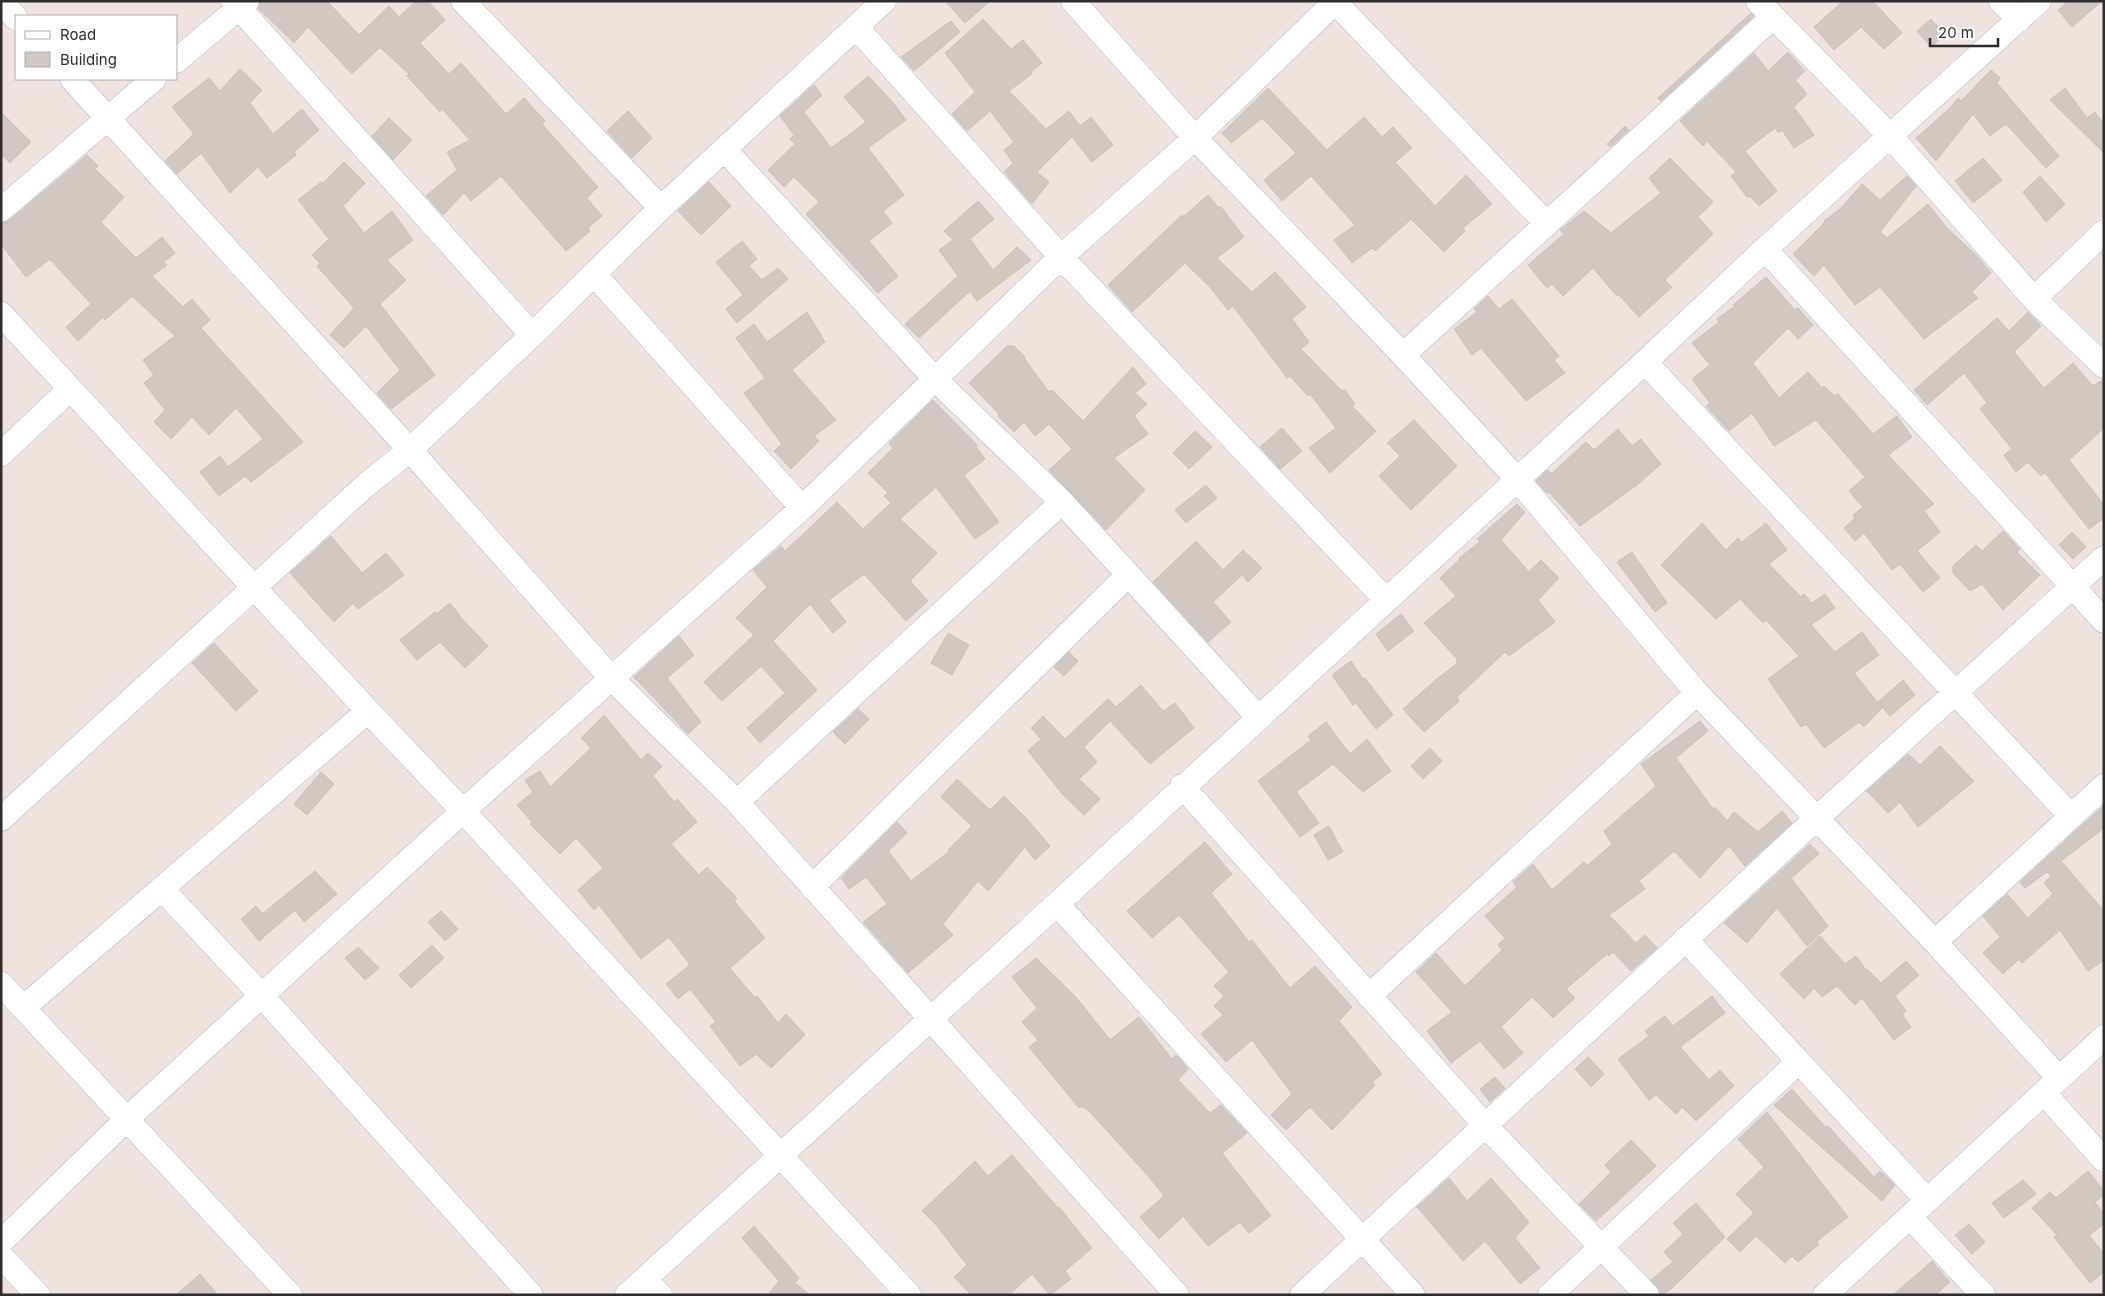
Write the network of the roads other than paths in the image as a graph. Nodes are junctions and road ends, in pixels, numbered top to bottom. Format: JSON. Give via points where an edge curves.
{"nodes":[{"id":1,"x":463,"y":1,"type":"edge"},
{"id":2,"x":884,"y":1,"type":"edge"},
{"id":3,"x":1073,"y":1,"type":"edge"},
{"id":4,"x":2001,"y":1,"type":"edge"},
{"id":5,"x":2039,"y":1,"type":"edge"},
{"id":6,"x":1,"y":2,"type":"edge"},
{"id":7,"x":1335,"y":2,"type":"edge"},
{"id":8,"x":240,"y":4,"type":"edge"},
{"id":9,"x":1765,"y":9,"type":"edge"},
{"id":10,"x":15,"y":17,"type":"edge"},
{"id":11,"x":2019,"y":20,"type":"junction"},
{"id":12,"x":857,"y":28,"type":"junction"},
{"id":13,"x":178,"y":59,"type":"edge"},
{"id":14,"x":73,"y":80,"type":"edge"},
{"id":15,"x":153,"y":80,"type":"edge"},
{"id":16,"x":108,"y":117,"type":"junction"},
{"id":17,"x":1890,"y":136,"type":"junction"},
{"id":18,"x":1195,"y":138,"type":"junction"},
{"id":19,"x":725,"y":150,"type":"junction"},
{"id":20,"x":661,"y":208,"type":"junction"},
{"id":21,"x":1,"y":210,"type":"edge"},
{"id":22,"x":1547,"y":224,"type":"junction"},
{"id":23,"x":2104,"y":232,"type":"edge"},
{"id":24,"x":1765,"y":249,"type":"junction"},
{"id":25,"x":1061,"y":257,"type":"junction"},
{"id":26,"x":594,"y":274,"type":"junction"},
{"id":27,"x":2034,"y":299,"type":"junction"},
{"id":28,"x":1,"y":314,"type":"edge"},
{"id":29,"x":532,"y":335,"type":"junction"},
{"id":30,"x":1403,"y":355,"type":"junction"},
{"id":31,"x":1645,"y":362,"type":"junction"},
{"id":32,"x":2104,"y":366,"type":"edge"},
{"id":33,"x":935,"y":379,"type":"junction"},
{"id":34,"x":70,"y":389,"type":"junction"},
{"id":35,"x":410,"y":450,"type":"junction"},
{"id":36,"x":1,"y":454,"type":"edge"},
{"id":37,"x":1517,"y":479,"type":"junction"},
{"id":38,"x":1062,"y":502,"type":"junction"},
{"id":39,"x":802,"y":508,"type":"junction"},
{"id":40,"x":2104,"y":558,"type":"edge"},
{"id":41,"x":1128,"y":575,"type":"junction"},
{"id":42,"x":2071,"y":587,"type":"junction"},
{"id":43,"x":255,"y":588,"type":"junction"},
{"id":44,"x":1386,"y":600,"type":"junction"},
{"id":45,"x":2104,"y":621,"type":"edge"},
{"id":46,"x":612,"y":679,"type":"junction"},
{"id":47,"x":1697,"y":693,"type":"junction"},
{"id":48,"x":1955,"y":694,"type":"junction"},
{"id":49,"x":368,"y":711,"type":"junction"},
{"id":50,"x":1258,"y":717,"type":"junction"},
{"id":51,"x":1182,"y":786,"type":"junction"},
{"id":52,"x":2104,"y":786,"type":"edge"},
{"id":53,"x":736,"y":802,"type":"junction"},
{"id":54,"x":464,"y":811,"type":"junction"},
{"id":55,"x":2070,"y":816,"type":"junction"},
{"id":56,"x":1,"y":819,"type":"edge"},
{"id":57,"x":1816,"y":819,"type":"junction"},
{"id":58,"x":812,"y":887,"type":"junction"},
{"id":59,"x":162,"y":889,"type":"junction"},
{"id":60,"x":1057,"y":904,"type":"junction"},
{"id":61,"x":1685,"y":939,"type":"junction"},
{"id":62,"x":1935,"y":942,"type":"junction"},
{"id":63,"x":1,"y":984,"type":"edge"},
{"id":64,"x":262,"y":996,"type":"junction"},
{"id":65,"x":1369,"y":996,"type":"junction"},
{"id":66,"x":22,"y":1008,"type":"junction"},
{"id":67,"x":930,"y":1018,"type":"junction"},
{"id":68,"x":2104,"y":1037,"type":"edge"},
{"id":69,"x":1798,"y":1062,"type":"junction"},
{"id":70,"x":2051,"y":1086,"type":"junction"},
{"id":71,"x":127,"y":1119,"type":"junction"},
{"id":72,"x":1485,"y":1125,"type":"junction"},
{"id":73,"x":780,"y":1155,"type":"junction"},
{"id":74,"x":2104,"y":1160,"type":"edge"},
{"id":75,"x":1927,"y":1200,"type":"junction"},
{"id":76,"x":1910,"y":1217,"type":"junction"},
{"id":77,"x":1363,"y":1239,"type":"junction"},
{"id":78,"x":1,"y":1242,"type":"edge"},
{"id":79,"x":1602,"y":1248,"type":"junction"},
{"id":80,"x":1,"y":1256,"type":"edge"},
{"id":81,"x":652,"y":1287,"type":"edge"},
{"id":82,"x":38,"y":1295,"type":"edge"},
{"id":83,"x":290,"y":1295,"type":"edge"},
{"id":84,"x":531,"y":1295,"type":"edge"},
{"id":85,"x":628,"y":1295,"type":"edge"},
{"id":86,"x":909,"y":1295,"type":"edge"},
{"id":87,"x":1177,"y":1295,"type":"edge"},
{"id":88,"x":1302,"y":1295,"type":"edge"},
{"id":89,"x":1413,"y":1295,"type":"edge"},
{"id":90,"x":1550,"y":1295,"type":"edge"},
{"id":91,"x":1646,"y":1295,"type":"edge"},
{"id":92,"x":1825,"y":1295,"type":"edge"},
{"id":93,"x":1983,"y":1295,"type":"edge"}],
"edges":[{"from":1,"to":20,"type":"street"},
{"from":2,"to":12,"type":"street"},
{"from":3,"to":18,"type":"street"},
{"from":4,"to":11,"type":"street"},
{"from":5,"to":11,"type":"street"},
{"from":6,"to":10,"type":"street"},
{"from":7,"to":18,"type":"street"},
{"from":7,"to":22,"type":"street"},
{"from":8,"to":13,"type":"street"},
{"from":8,"to":29,"type":"street"},
{"from":9,"to":17,"type":"street"},
{"from":9,"to":22,"type":"street"},
{"from":11,"to":17,"type":"street"},
{"from":12,"to":19,"type":"street"},
{"from":12,"to":25,"type":"street"},
{"from":14,"to":16,"type":"street"},
{"from":15,"to":16,"type":"street"},
{"from":16,"to":21,"type":"street"},
{"from":16,"to":35,"type":"street"},
{"from":17,"to":24,"type":"street"},
{"from":17,"to":27,"type":"street"},
{"from":18,"to":25,"type":"street"},
{"from":18,"to":30,"type":"street"},
{"from":19,"to":20,"type":"street"},
{"from":19,"to":33,"type":"street"},
{"from":20,"to":26,"type":"street"},
{"from":22,"to":30,"type":"street"},
{"from":23,"to":27,"type":"street"},
{"from":24,"to":31,"type":"street"},
{"from":24,"to":42,"type":"street"},
{"from":25,"to":33,"type":"street"},
{"from":25,"to":44,"type":"street"},
{"from":26,"to":29,"type":"street"},
{"from":26,"to":39,"type":"street"},
{"from":27,"to":32,"type":"street"},
{"from":28,"to":34,"type":"street"},
{"from":29,"to":35,"type":"street"},
{"from":30,"to":37,"type":"street"},
{"from":31,"to":37,"type":"street"},
{"from":31,"to":48,"type":"street"},
{"from":33,"to":38,"type":"street"},
{"from":33,"to":39,"type":"street"},
{"from":34,"to":36,"type":"street"},
{"from":34,"to":43,"type":"street"},
{"from":35,"to":43,"type":"street","via":[[366,485]]},
{"from":35,"to":46,"type":"street"},
{"from":37,"to":44,"type":"street"},
{"from":37,"to":47,"type":"street"},
{"from":38,"to":41,"type":"street"},
{"from":38,"to":53,"type":"street"},
{"from":39,"to":46,"type":"street"},
{"from":40,"to":42,"type":"street"},
{"from":41,"to":50,"type":"street"},
{"from":41,"to":58,"type":"street"},
{"from":42,"to":45,"type":"street"},
{"from":42,"to":48,"type":"street"},
{"from":43,"to":49,"type":"street"},
{"from":43,"to":56,"type":"street"},
{"from":44,"to":50,"type":"street"},
{"from":46,"to":53,"type":"street"},
{"from":46,"to":54,"type":"street"},
{"from":47,"to":57,"type":"street"},
{"from":47,"to":65,"type":"street"},
{"from":48,"to":55,"type":"street"},
{"from":48,"to":57,"type":"street"},
{"from":49,"to":54,"type":"street"},
{"from":49,"to":59,"type":"street"},
{"from":50,"to":51,"type":"street"},
{"from":51,"to":60,"type":"street"},
{"from":51,"to":65,"type":"street"},
{"from":52,"to":55,"type":"street"},
{"from":53,"to":58,"type":"street"},
{"from":54,"to":64,"type":"street"},
{"from":54,"to":73,"type":"street"},
{"from":55,"to":62,"type":"street"},
{"from":57,"to":61,"type":"street"},
{"from":57,"to":62,"type":"street"},
{"from":58,"to":67,"type":"street"},
{"from":59,"to":64,"type":"street"},
{"from":59,"to":66,"type":"street"},
{"from":60,"to":67,"type":"street"},
{"from":60,"to":77,"type":"street"},
{"from":61,"to":69,"type":"street"},
{"from":61,"to":72,"type":"street"},
{"from":62,"to":70,"type":"street"},
{"from":63,"to":66,"type":"street"},
{"from":64,"to":71,"type":"street"},
{"from":64,"to":84,"type":"street"},
{"from":65,"to":72,"type":"street"},
{"from":66,"to":71,"type":"street"},
{"from":67,"to":73,"type":"street"},
{"from":67,"to":87,"type":"street"},
{"from":68,"to":70,"type":"street"},
{"from":69,"to":75,"type":"street"},
{"from":69,"to":79,"type":"street"},
{"from":70,"to":74,"type":"street"},
{"from":70,"to":75,"type":"street"},
{"from":71,"to":78,"type":"street"},
{"from":71,"to":83,"type":"street"},
{"from":72,"to":77,"type":"street"},
{"from":72,"to":79,"type":"street"},
{"from":73,"to":81,"type":"street"},
{"from":73,"to":86,"type":"street"},
{"from":75,"to":76,"type":"street"},
{"from":76,"to":92,"type":"street"},
{"from":76,"to":93,"type":"street"},
{"from":77,"to":88,"type":"street"},
{"from":77,"to":89,"type":"street"},
{"from":79,"to":90,"type":"street"},
{"from":79,"to":91,"type":"street"},
{"from":80,"to":82,"type":"street"},
{"from":81,"to":85,"type":"street"}]}
